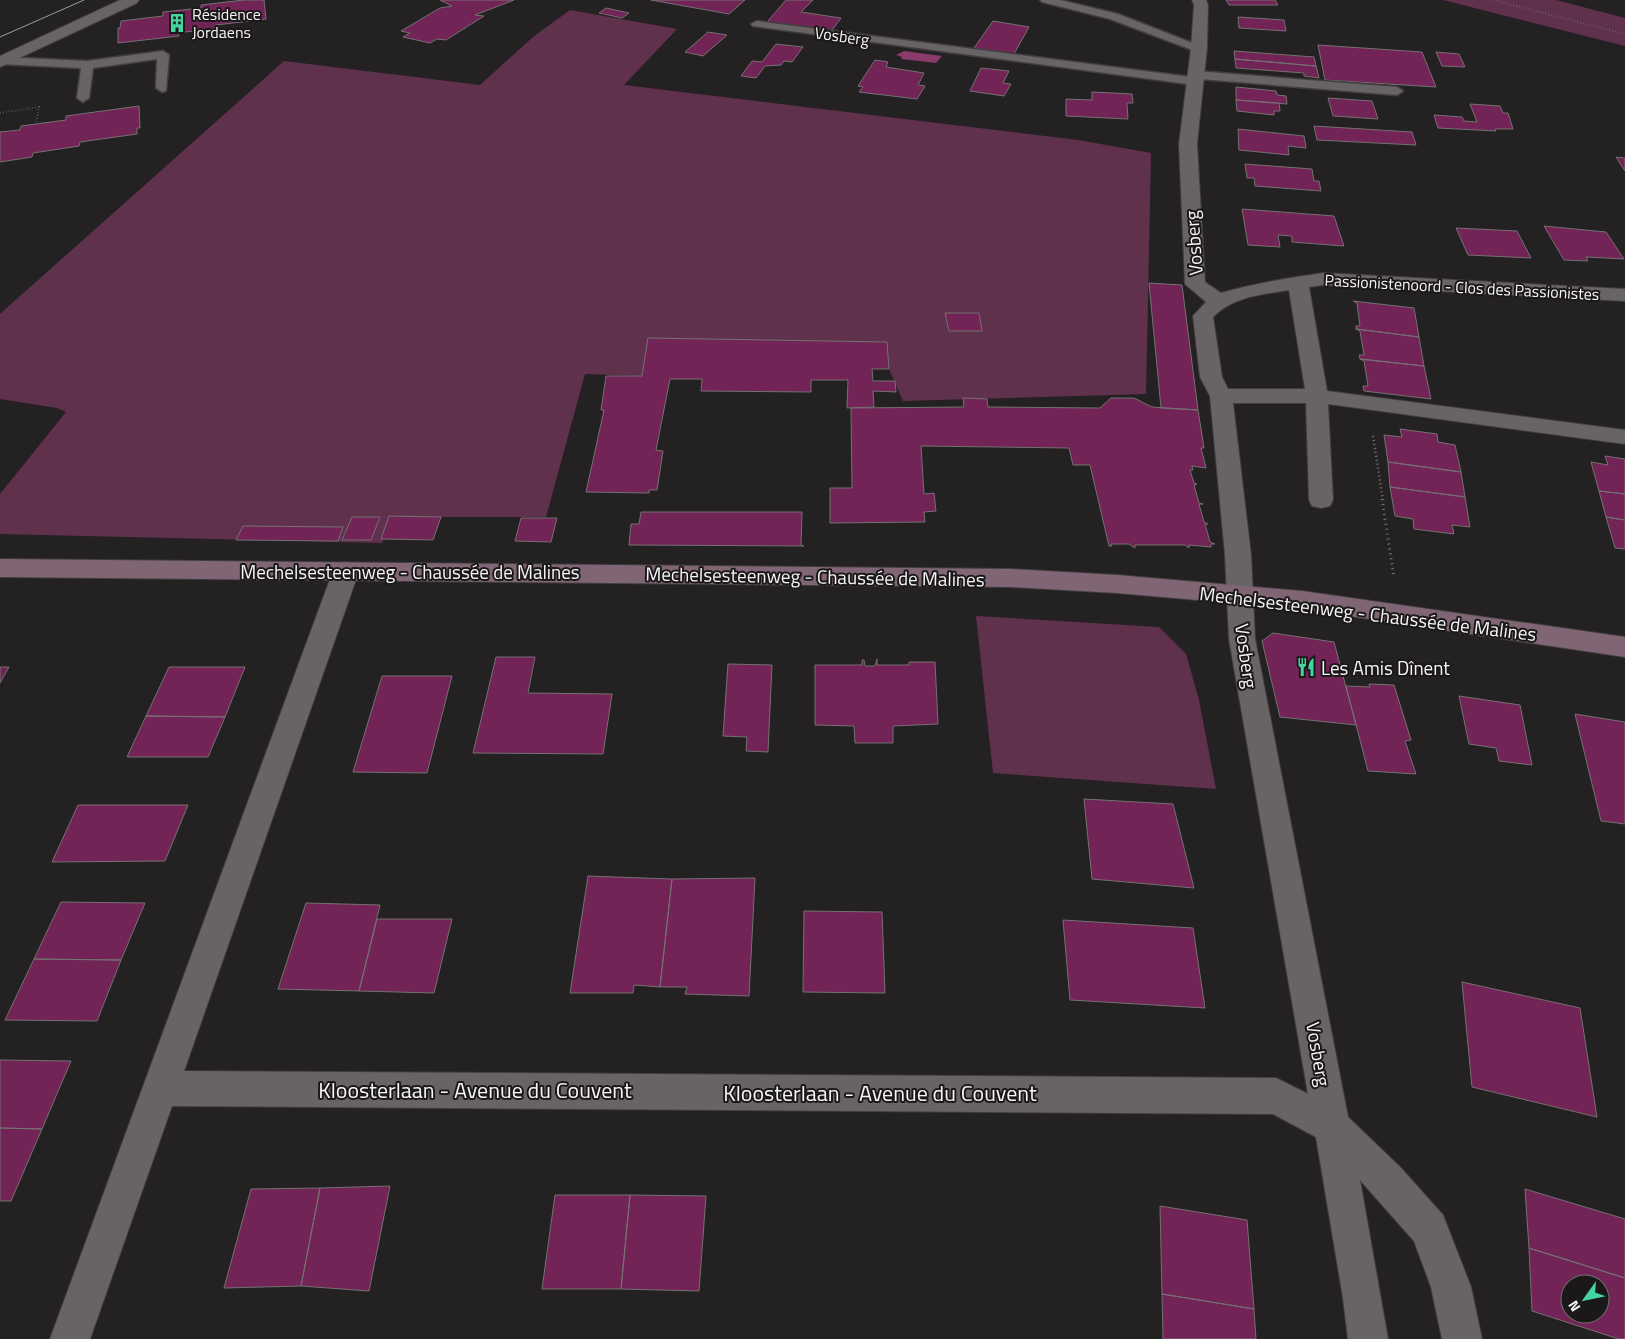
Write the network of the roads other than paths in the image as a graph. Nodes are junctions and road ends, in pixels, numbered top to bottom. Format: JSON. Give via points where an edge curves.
{"nodes":[{"id":1,"x":132,"y":0,"type":"edge"},
{"id":2,"x":1046,"y":0,"type":"edge"},
{"id":3,"x":1198,"y":0,"type":"edge"},
{"id":4,"x":757,"y":24,"type":"dead end"},
{"id":5,"x":1200,"y":48,"type":"junction"},
{"id":6,"x":0,"y":62,"type":"edge"},
{"id":7,"x":87,"y":65,"type":"junction"},
{"id":8,"x":1196,"y":78,"type":"junction"},
{"id":9,"x":162,"y":88,"type":"dead end"},
{"id":10,"x":1397,"y":91,"type":"dead end"},
{"id":11,"x":83,"y":98,"type":"dead end"},
{"id":12,"x":1298,"y":282,"type":"junction"},
{"id":13,"x":1625,"y":295,"type":"edge"},
{"id":14,"x":1218,"y":301,"type":"junction"},
{"id":15,"x":1221,"y":396,"type":"junction"},
{"id":16,"x":1317,"y":396,"type":"junction"},
{"id":17,"x":1625,"y":437,"type":"edge"},
{"id":18,"x":1321,"y":500,"type":"dead end"},
{"id":19,"x":0,"y":568,"type":"edge"},
{"id":20,"x":346,"y":571,"type":"junction"},
{"id":21,"x":1240,"y":594,"type":"junction"},
{"id":22,"x":1625,"y":647,"type":"edge"},
{"id":23,"x":160,"y":1088,"type":"junction"},
{"id":24,"x":1332,"y":1126,"type":"junction"},
{"id":25,"x":70,"y":1339,"type":"edge"},
{"id":26,"x":1368,"y":1339,"type":"edge"},
{"id":27,"x":1462,"y":1339,"type":"edge"}],
"edges":[{"from":1,"to":6,"type":"street"},
{"from":2,"to":5,"type":"lane","via":[[1114,16]]},
{"from":3,"to":5,"type":"street","name":"Vosberg","via":[[1201,5]]},
{"from":4,"to":8,"type":"lane","name":"Vosberg"},
{"from":5,"to":8,"type":"street","name":"Vosberg"},
{"from":6,"to":7,"type":"lane"},
{"from":7,"to":9,"type":"lane","via":[[163,55]]},
{"from":7,"to":11,"type":"lane"},
{"from":8,"to":10,"type":"lane","name":"Vosberg"},
{"from":8,"to":14,"type":"street","name":"Vosberg","via":[[1188,144],[1195,284]]},
{"from":12,"to":13,"type":"street","name":"Passionistenoord - Clos des Passionistes","via":[[1323,279]]},
{"from":12,"to":14,"type":"street","name":"Passionistenoord - Clos des Passionistes","via":[[1252,290]]},
{"from":12,"to":16,"type":"street","name":"Passionistenoord - Clos des Passionistes"},
{"from":14,"to":15,"type":"street","name":"Vosberg","via":[[1203,316],[1211,377]]},
{"from":15,"to":16,"type":"street"},
{"from":15,"to":21,"type":"street","name":"Vosberg"},
{"from":16,"to":17,"type":"street"},
{"from":16,"to":18,"type":"street","name":"Passionistenoord - Clos des Passionistes"},
{"from":19,"to":20,"type":"main road","name":"Mechelsesteenweg - Chaussée de Malines"},
{"from":20,"to":21,"type":"main road","name":"Mechelsesteenweg - Chaussée de Malines","via":[[1011,578]]},
{"from":20,"to":23,"type":"street"},
{"from":21,"to":22,"type":"main road","name":"Mechelsesteenweg - Chaussée de Malines","via":[[1407,614]]},
{"from":21,"to":24,"type":"street","name":"Vosberg","via":[[1242,639]]},
{"from":23,"to":24,"type":"street","name":"Kloosterlaan - Avenue du Couvent","via":[[1276,1096]]},
{"from":23,"to":25,"type":"street"},
{"from":24,"to":26,"type":"street","name":"Vosberg"},
{"from":24,"to":27,"type":"street","via":[[1388,1181],[1429,1229],[1452,1287]]}]}
